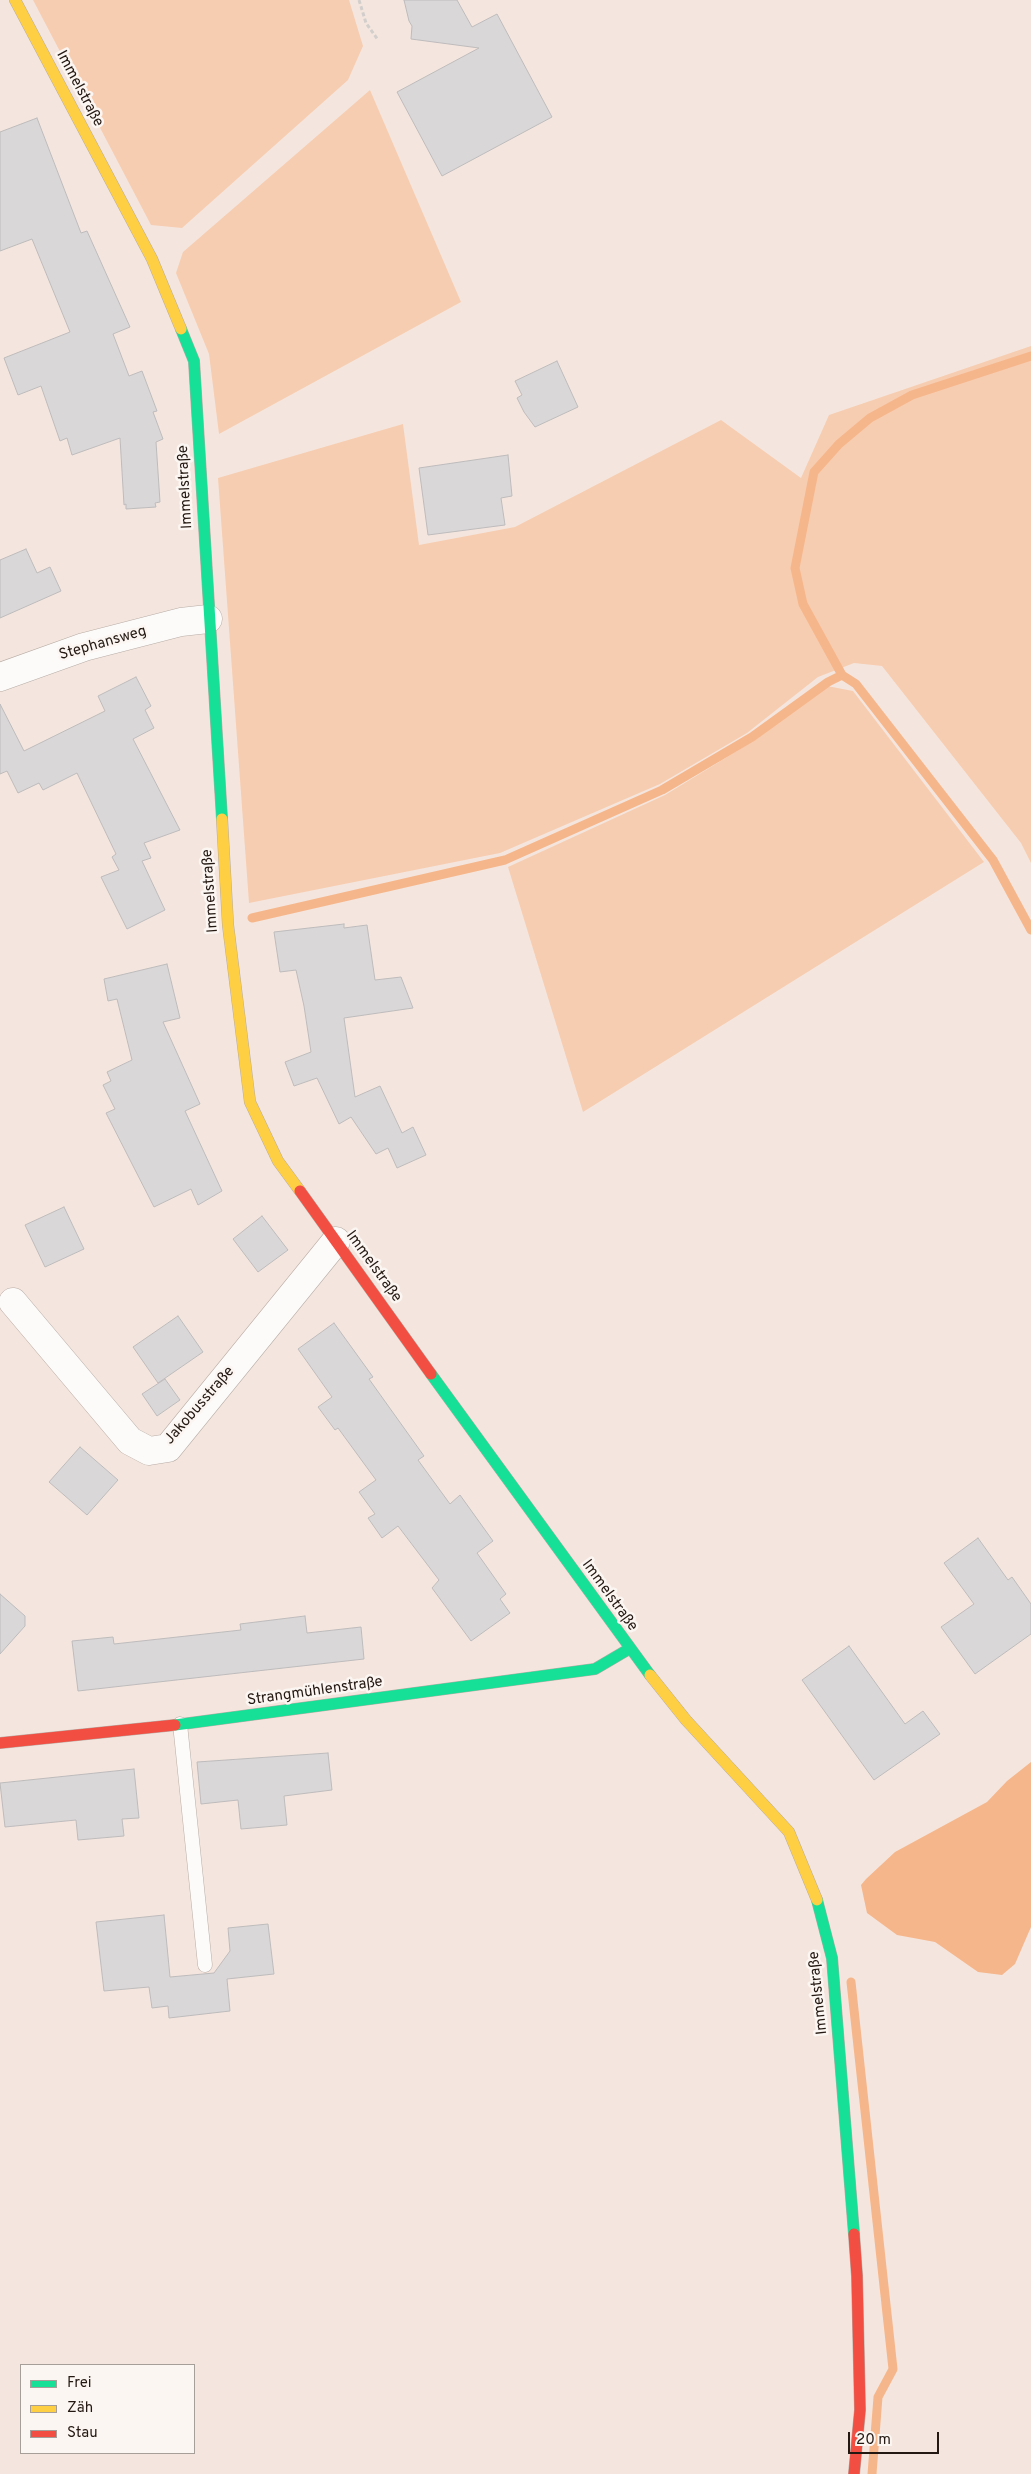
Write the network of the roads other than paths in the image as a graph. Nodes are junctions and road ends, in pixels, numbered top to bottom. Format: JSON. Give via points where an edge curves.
{"nodes":[{"id":1,"x":15,"y":0,"type":"edge"},
{"id":2,"x":208,"y":619,"type":"junction"},
{"id":3,"x":0,"y":677,"type":"edge"},
{"id":4,"x":336,"y":1241,"type":"junction"},
{"id":5,"x":13,"y":1302,"type":"dead end"},
{"id":6,"x":629,"y":1649,"type":"junction"},
{"id":7,"x":180,"y":1724,"type":"junction"},
{"id":8,"x":0,"y":1743,"type":"edge"},
{"id":9,"x":205,"y":1965,"type":"dead end"},
{"id":10,"x":854,"y":2474,"type":"edge"}],
"edges":[{"from":1,"to":2,"type":"street","name":"Immelstraße","via":[[152,259],[194,361]]},
{"from":2,"to":3,"type":"street","name":"Stephansweg","via":[[181,622],[84,647]]},
{"from":2,"to":4,"type":"street","name":"Immelstraße","via":[[228,925],[250,1102],[278,1160]]},
{"from":4,"to":5,"type":"street","name":"Jakobusstraße","via":[[168,1448],[149,1451],[130,1441]]},
{"from":4,"to":6,"type":"street","name":"Immelstraße"},
{"from":6,"to":7,"type":"street","name":"Strangmühlenstraße","via":[[595,1669]]},
{"from":6,"to":10,"type":"street","name":"Immelstraße","via":[[686,1720],[789,1832],[817,1898],[832,1958],[858,2276],[860,2410]]},
{"from":7,"to":8,"type":"street","name":"Strangmühlenstraße"},
{"from":7,"to":9,"type":"lane"}]}
